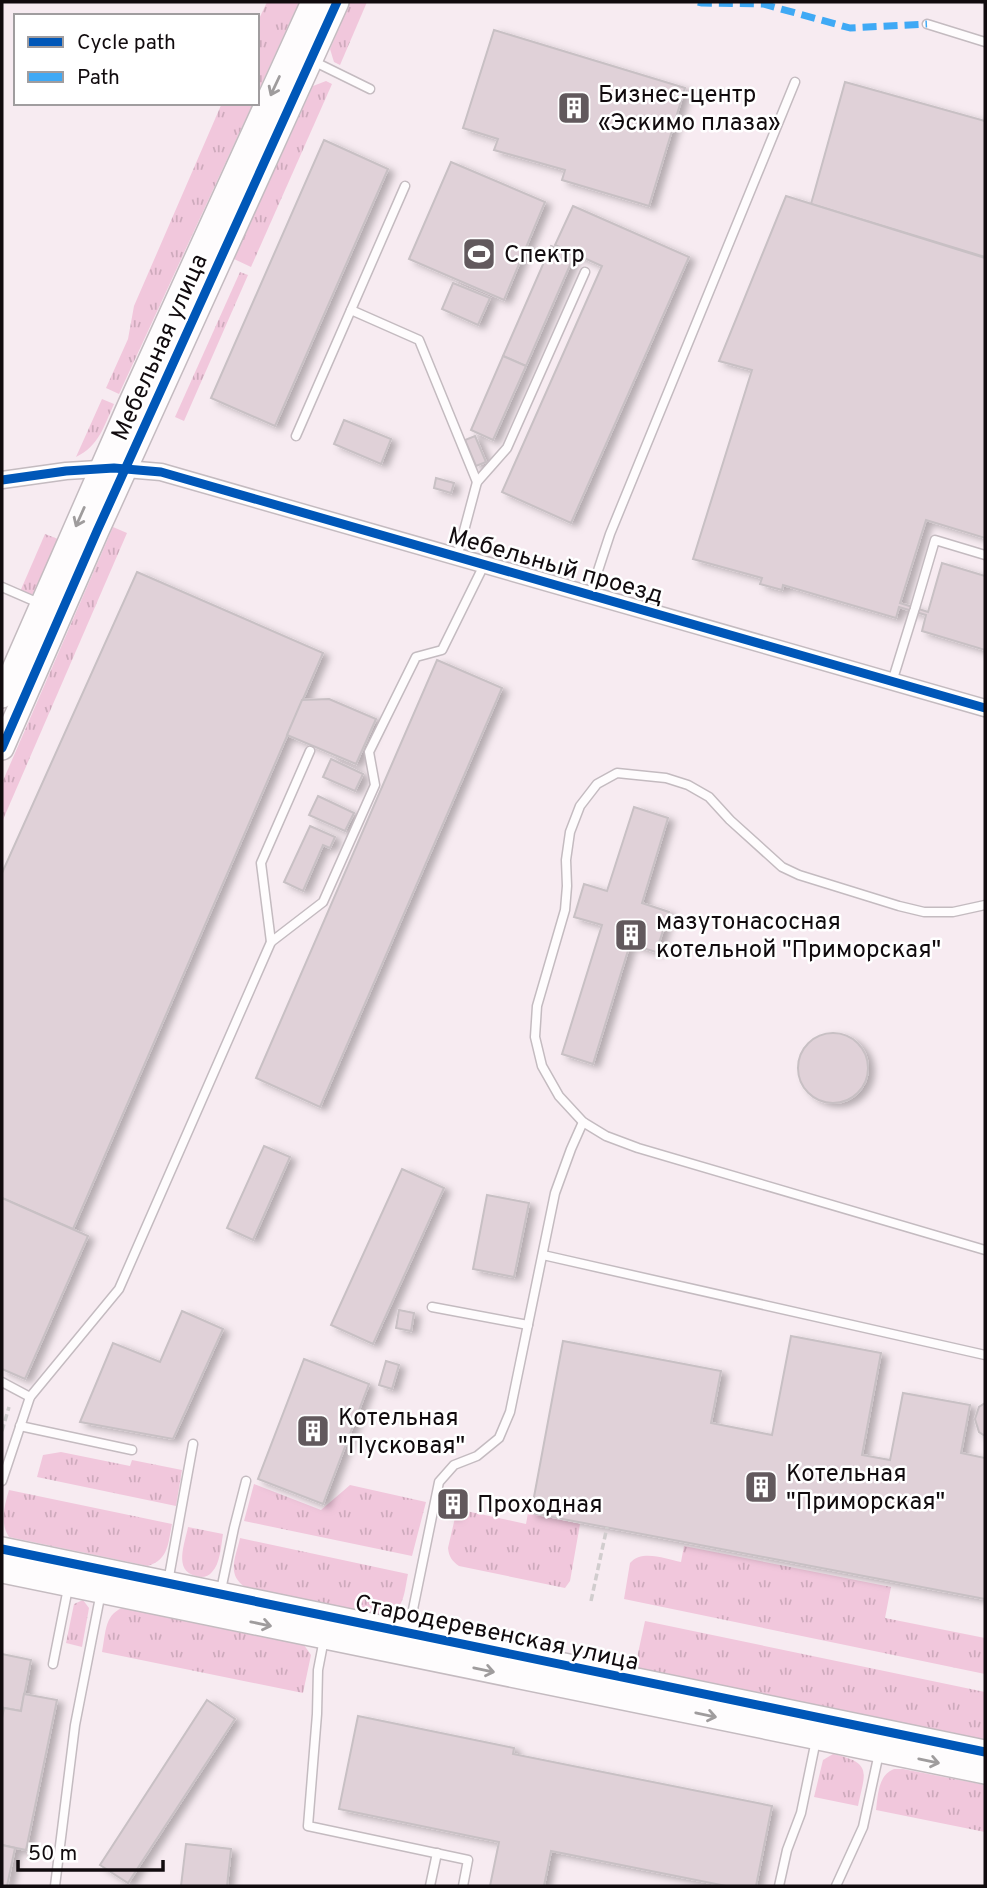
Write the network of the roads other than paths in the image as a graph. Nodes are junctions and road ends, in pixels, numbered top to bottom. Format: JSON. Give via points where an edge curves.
{"nodes":[{"id":1,"x":313,"y":2,"type":"edge"},
{"id":2,"x":337,"y":2,"type":"edge"},
{"id":3,"x":927,"y":24,"type":"dead end"},
{"id":4,"x":985,"y":41,"type":"edge"},
{"id":5,"x":301,"y":56,"type":"junction"},
{"id":6,"x":795,"y":82,"type":"dead end"},
{"id":7,"x":370,"y":89,"type":"dead end"},
{"id":8,"x":405,"y":186,"type":"dead end"},
{"id":9,"x":585,"y":272,"type":"dead end"},
{"id":10,"x":351,"y":310,"type":"junction"},
{"id":11,"x":296,"y":436,"type":"dead end"},
{"id":12,"x":113,"y":469,"type":"junction"},
{"id":13,"x":2,"y":481,"type":"edge"},
{"id":14,"x":477,"y":482,"type":"junction"},
{"id":15,"x":985,"y":555,"type":"edge"},
{"id":16,"x":457,"y":557,"type":"junction"},
{"id":17,"x":484,"y":565,"type":"junction"},
{"id":18,"x":2,"y":587,"type":"edge"},
{"id":19,"x":590,"y":595,"type":"junction"},
{"id":20,"x":51,"y":609,"type":"junction"},
{"id":21,"x":892,"y":682,"type":"junction"},
{"id":22,"x":2,"y":696,"type":"edge"},
{"id":23,"x":985,"y":708,"type":"edge"},
{"id":24,"x":4,"y":736,"type":"edge"},
{"id":25,"x":310,"y":751,"type":"dead end"},
{"id":26,"x":985,"y":905,"type":"edge"},
{"id":27,"x":271,"y":942,"type":"junction"},
{"id":28,"x":583,"y":1122,"type":"junction"},
{"id":29,"x":985,"y":1250,"type":"edge"},
{"id":30,"x":543,"y":1255,"type":"junction"},
{"id":31,"x":432,"y":1307,"type":"dead end"},
{"id":32,"x":528,"y":1325,"type":"junction"},
{"id":33,"x":985,"y":1354,"type":"edge"},
{"id":34,"x":2,"y":1382,"type":"edge"},
{"id":35,"x":30,"y":1397,"type":"junction"},
{"id":36,"x":20,"y":1426,"type":"junction"},
{"id":37,"x":193,"y":1444,"type":"dead end"},
{"id":38,"x":132,"y":1450,"type":"dead end"},
{"id":39,"x":2,"y":1481,"type":"edge"},
{"id":40,"x":246,"y":1481,"type":"dead end"},
{"id":41,"x":2,"y":1549,"type":"edge"},
{"id":42,"x":2,"y":1571,"type":"edge"},
{"id":43,"x":70,"y":1574,"type":"junction"},
{"id":44,"x":103,"y":1581,"type":"junction"},
{"id":45,"x":166,"y":1594,"type":"junction"},
{"id":46,"x":218,"y":1605,"type":"junction"},
{"id":47,"x":326,"y":1627,"type":"junction"},
{"id":48,"x":406,"y":1643,"type":"junction"},
{"id":49,"x":53,"y":1664,"type":"dead end"},
{"id":50,"x":819,"y":1728,"type":"junction"},
{"id":51,"x":881,"y":1741,"type":"junction"},
{"id":52,"x":985,"y":1752,"type":"edge"},
{"id":53,"x":985,"y":1772,"type":"edge"},
{"id":54,"x":437,"y":1853,"type":"junction"},
{"id":55,"x":55,"y":1886,"type":"edge"},
{"id":56,"x":430,"y":1886,"type":"edge"},
{"id":57,"x":463,"y":1886,"type":"edge"},
{"id":58,"x":779,"y":1886,"type":"edge"},
{"id":59,"x":836,"y":1886,"type":"edge"}],
"edges":[{"from":1,"to":5,"type":"street","name":"Мебельная улица"},
{"from":2,"to":5,"type":"street","name":"Мебельная улица"},
{"from":3,"to":4,"type":"lane"},
{"from":5,"to":7,"type":"lane"},
{"from":5,"to":12,"type":"street","name":"Мебельная улица"},
{"from":6,"to":19,"type":"lane","via":[[610,534]]},
{"from":8,"to":10,"type":"lane"},
{"from":9,"to":14,"type":"lane","via":[[507,448]]},
{"from":10,"to":11,"type":"lane"},
{"from":10,"to":14,"type":"lane","via":[[419,340]]},
{"from":12,"to":13,"type":"street","name":"Мебельный проезд"},
{"from":12,"to":16,"type":"street","name":"Мебельный проезд","via":[[161,472]]},
{"from":12,"to":20,"type":"street","name":"Мебельная улица"},
{"from":14,"to":16,"type":"lane"},
{"from":15,"to":21,"type":"lane","via":[[936,540]]},
{"from":16,"to":17,"type":"street","name":"Мебельный проезд"},
{"from":17,"to":19,"type":"street","name":"Мебельный проезд"},
{"from":17,"to":27,"type":"lane","via":[[442,650],[416,657],[369,752],[375,785],[323,902]]},
{"from":18,"to":20,"type":"lane"},
{"from":19,"to":21,"type":"street","name":"Мебельный проезд"},
{"from":20,"to":22,"type":"street","name":"Мебельная улица"},
{"from":20,"to":24,"type":"street","name":"Мебельная улица"},
{"from":21,"to":23,"type":"street","name":"Мебельный проезд"},
{"from":25,"to":27,"type":"lane","via":[[261,863]]},
{"from":26,"to":28,"type":"lane","via":[[923,912],[799,875],[782,867],[709,797],[688,785],[617,773],[597,784],[580,806],[570,832],[565,910],[537,1006],[535,1037],[541,1066],[559,1096]]},
{"from":27,"to":35,"type":"lane","via":[[119,1289]]},
{"from":28,"to":29,"type":"lane","via":[[638,1148]]},
{"from":28,"to":30,"type":"lane","via":[[555,1193]]},
{"from":30,"to":32,"type":"lane"},
{"from":30,"to":33,"type":"lane"},
{"from":31,"to":32,"type":"lane"},
{"from":32,"to":48,"type":"lane","via":[[510,1412],[499,1438],[477,1456],[454,1465],[439,1482]]},
{"from":34,"to":35,"type":"lane"},
{"from":35,"to":36,"type":"lane"},
{"from":36,"to":38,"type":"lane"},
{"from":36,"to":39,"type":"lane"},
{"from":37,"to":45,"type":"lane"},
{"from":40,"to":46,"type":"lane"},
{"from":41,"to":43,"type":"street","name":"Стародеревенская улица"},
{"from":42,"to":43,"type":"street","name":"Стародеревенская улица"},
{"from":43,"to":44,"type":"street","name":"Стародеревенская улица"},
{"from":43,"to":49,"type":"lane"},
{"from":44,"to":45,"type":"street","name":"Стародеревенская улица"},
{"from":44,"to":55,"type":"lane","via":[[75,1725]]},
{"from":45,"to":46,"type":"street","name":"Стародеревенская улица"},
{"from":46,"to":47,"type":"street","name":"Стародеревенская улица"},
{"from":47,"to":48,"type":"street","name":"Стародеревенская улица"},
{"from":47,"to":54,"type":"lane","via":[[318,1670],[308,1826]]},
{"from":48,"to":50,"type":"street","name":"Стародеревенская улица"},
{"from":50,"to":51,"type":"street","name":"Стародеревенская улица"},
{"from":50,"to":58,"type":"lane","via":[[802,1812]]},
{"from":51,"to":52,"type":"street","name":"Стародеревенская улица"},
{"from":51,"to":53,"type":"street","name":"Стародеревенская улица","one_way":true},
{"from":51,"to":59,"type":"lane","via":[[863,1827]]},
{"from":54,"to":56,"type":"lane"},
{"from":54,"to":57,"type":"lane","via":[[468,1860]]}]}
